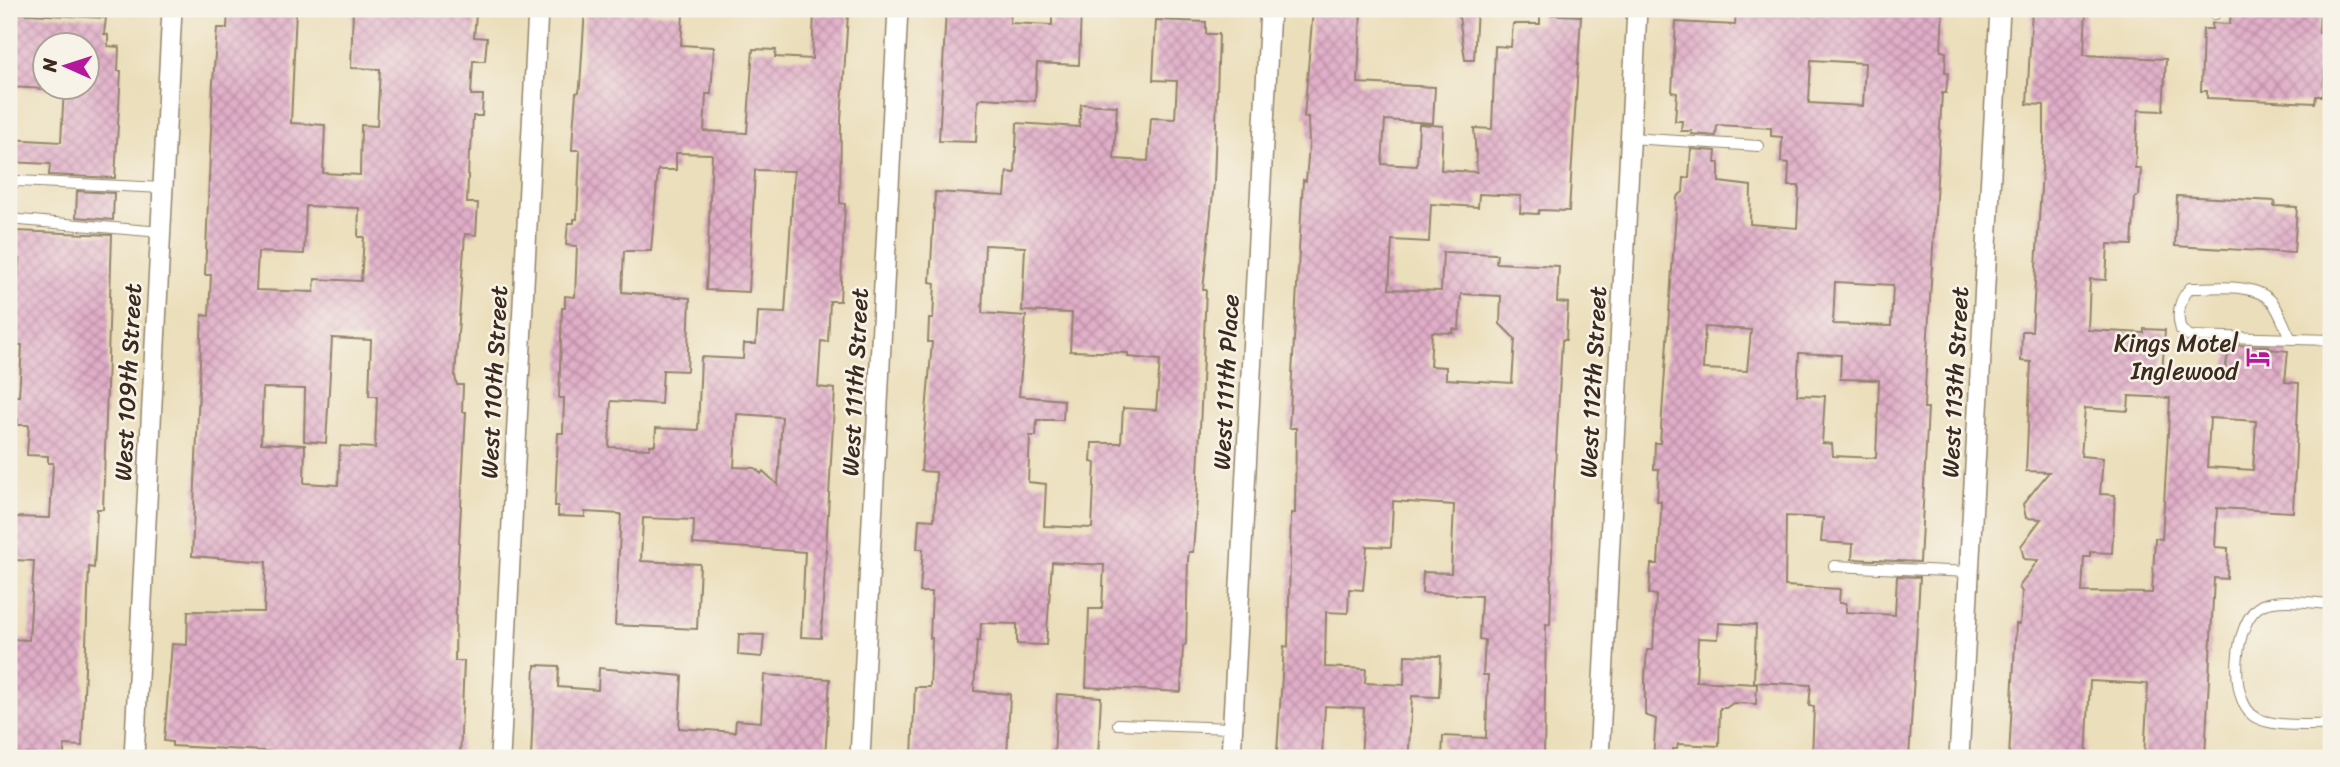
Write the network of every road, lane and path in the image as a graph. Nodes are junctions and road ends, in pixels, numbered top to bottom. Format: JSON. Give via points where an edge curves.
{"nodes":[{"id":1,"x":172,"y":9,"type":"edge"},
{"id":2,"x":538,"y":9,"type":"edge"},
{"id":3,"x":898,"y":9,"type":"edge"},
{"id":4,"x":1270,"y":9,"type":"edge"},
{"id":5,"x":1637,"y":9,"type":"edge"},
{"id":6,"x":2000,"y":9,"type":"edge"},
{"id":7,"x":1630,"y":138,"type":"junction"},
{"id":8,"x":1759,"y":146,"type":"dead end"},
{"id":9,"x":9,"y":187,"type":"edge"},
{"id":10,"x":163,"y":188,"type":"junction"},
{"id":11,"x":9,"y":215,"type":"edge"},
{"id":12,"x":161,"y":232,"type":"junction"},
{"id":13,"x":2290,"y":337,"type":"junction"},
{"id":14,"x":2331,"y":340,"type":"edge"},
{"id":15,"x":1834,"y":566,"type":"dead end"},
{"id":16,"x":1970,"y":572,"type":"junction"},
{"id":17,"x":2331,"y":604,"type":"edge"},
{"id":18,"x":1118,"y":724,"type":"dead end"},
{"id":19,"x":2331,"y":725,"type":"edge"},
{"id":20,"x":1233,"y":728,"type":"junction"},
{"id":21,"x":134,"y":758,"type":"edge"},
{"id":22,"x":500,"y":758,"type":"edge"},
{"id":23,"x":860,"y":758,"type":"edge"},
{"id":24,"x":1231,"y":758,"type":"edge"},
{"id":25,"x":1599,"y":758,"type":"edge"},
{"id":26,"x":1959,"y":758,"type":"edge"}],
"edges":[{"from":1,"to":10,"type":"street","name":"West 109th Street"},
{"from":2,"to":22,"type":"street","name":"West 110th Street"},
{"from":3,"to":23,"type":"street","name":"West 111th Street"},
{"from":4,"to":20,"type":"street","name":"West 111th Place"},
{"from":5,"to":7,"type":"street","name":"West 112th Street"},
{"from":6,"to":16,"type":"street","name":"West 113th Street"},
{"from":7,"to":8,"type":"lane"},
{"from":7,"to":25,"type":"street","name":"West 112th Street"},
{"from":9,"to":10,"type":"lane","via":[[17,181]]},
{"from":10,"to":12,"type":"street","name":"West 109th Street"},
{"from":11,"to":12,"type":"lane","via":[[11,219]]},
{"from":12,"to":21,"type":"street","name":"West 109th Street"},
{"from":13,"to":13,"type":"lane","via":[[2266,294],[2248,289],[2190,288],[2180,299],[2178,322],[2190,335],[2257,340]]},
{"from":13,"to":14,"type":"lane"},
{"from":15,"to":16,"type":"lane"},
{"from":16,"to":26,"type":"street","name":"West 113th Street"},
{"from":17,"to":19,"type":"lane","via":[[2272,603],[2254,610],[2241,630],[2238,690],[2247,712],[2258,719]]},
{"from":18,"to":20,"type":"lane"},
{"from":20,"to":24,"type":"street","name":"West 111th Place"}]}
